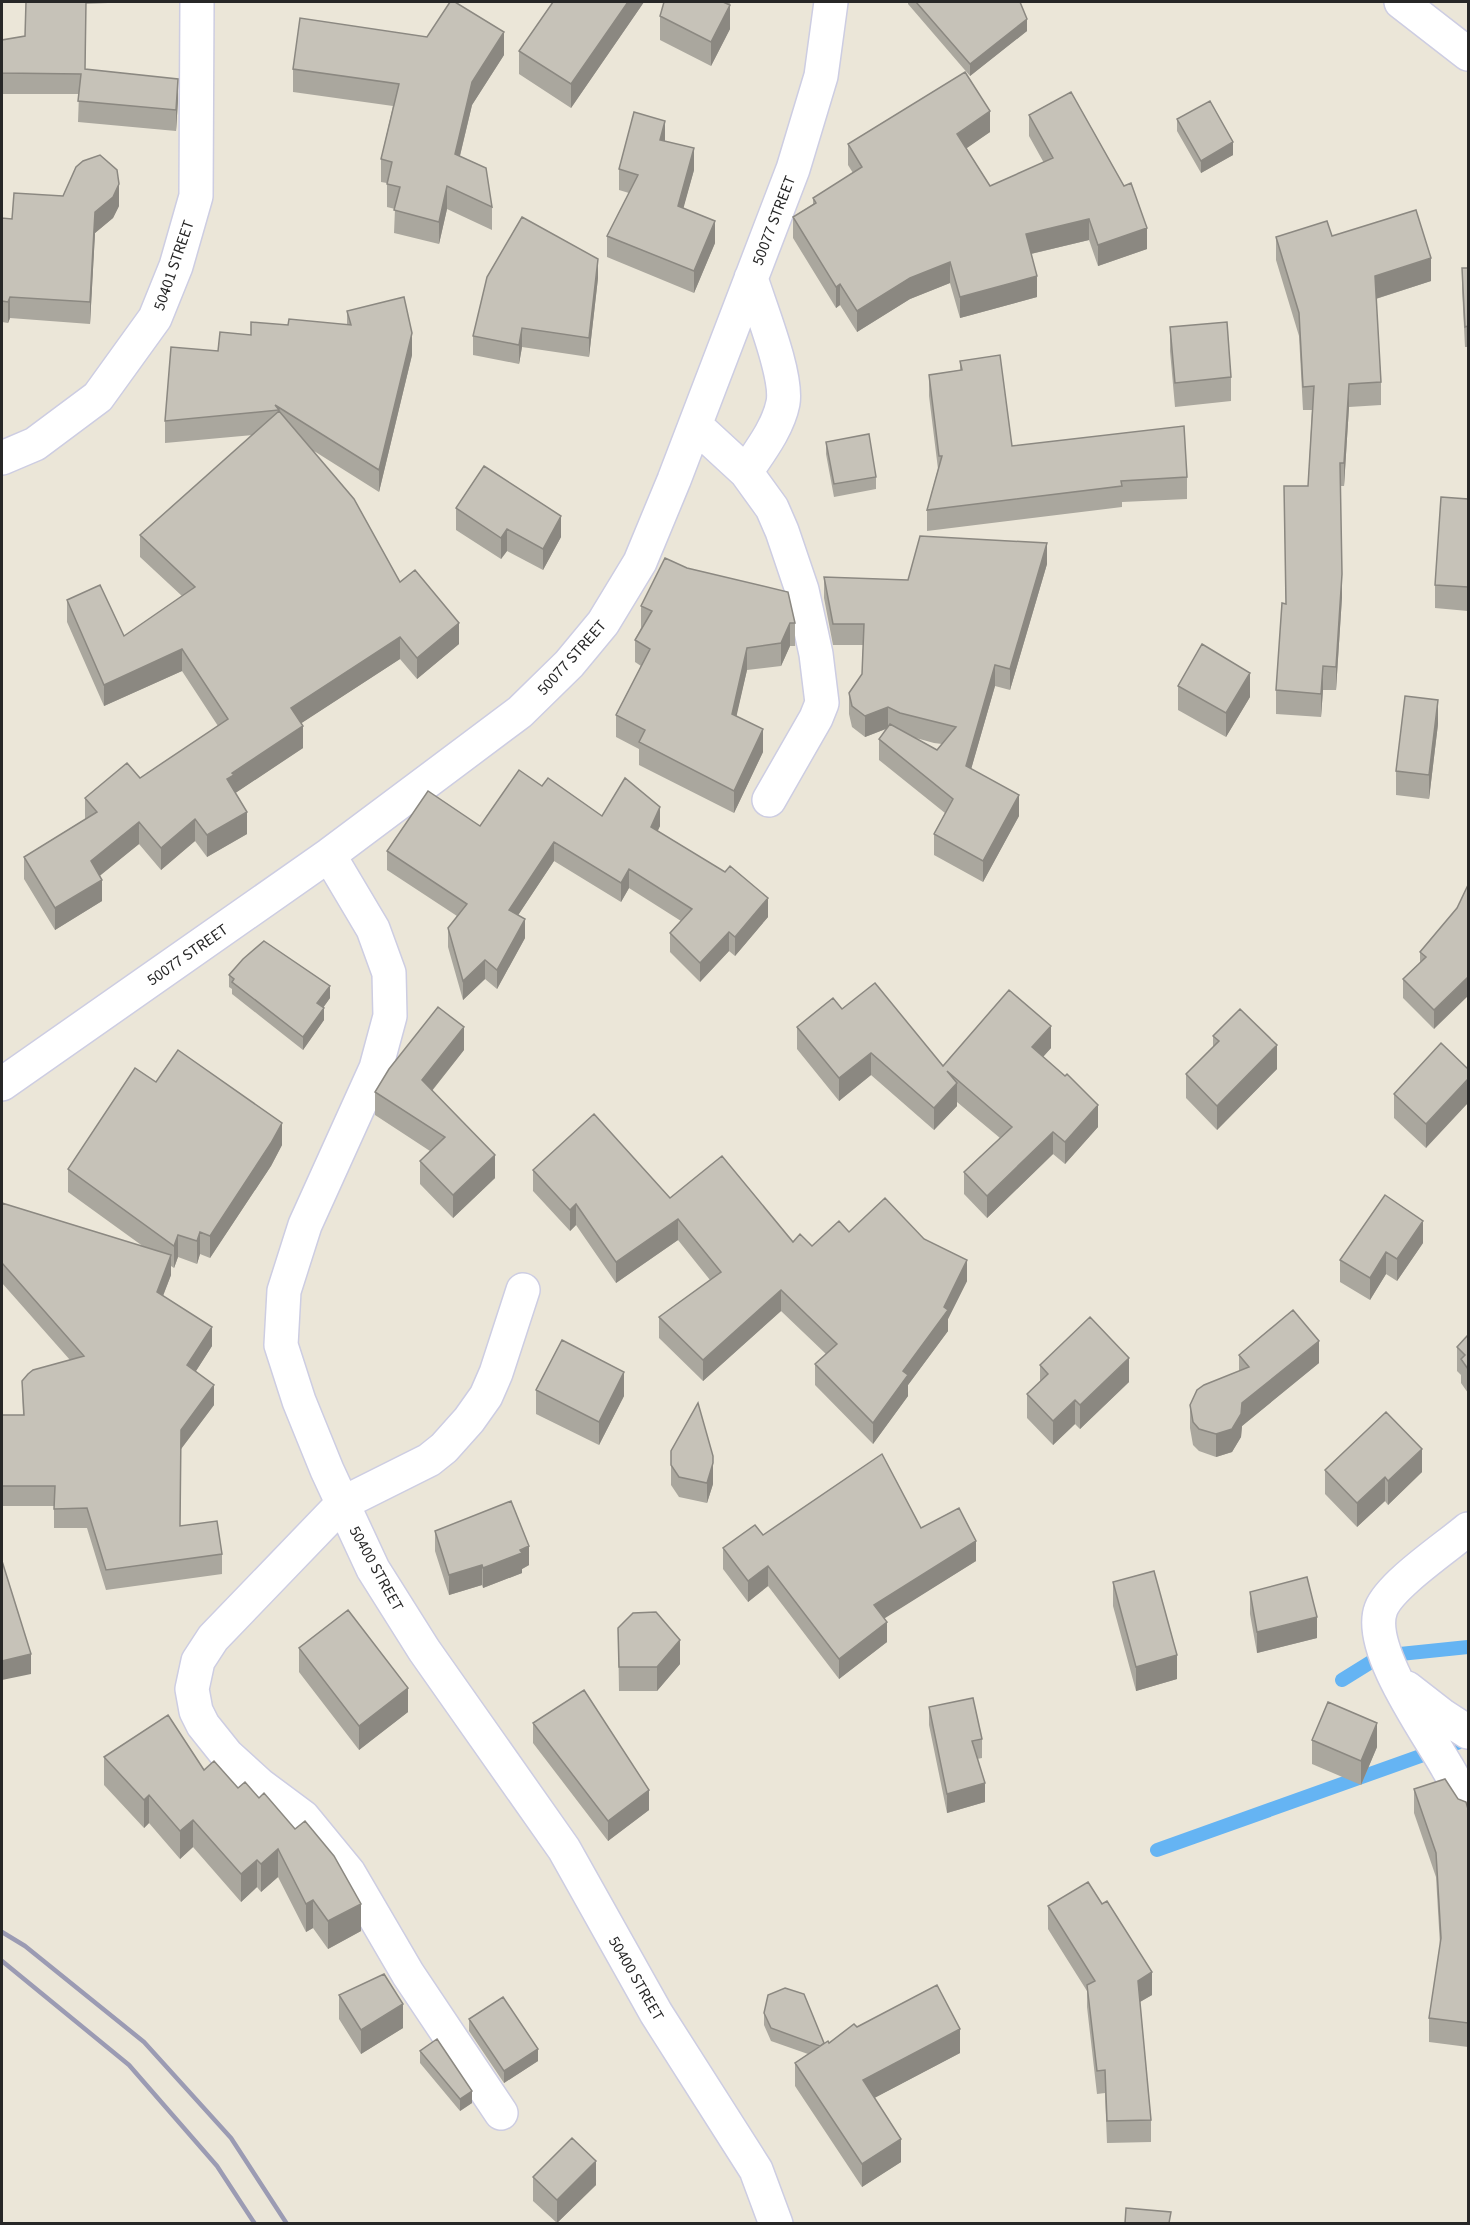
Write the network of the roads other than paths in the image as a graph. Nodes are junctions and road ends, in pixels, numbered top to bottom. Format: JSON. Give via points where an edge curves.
{"nodes":[{"id":1,"x":197,"y":2,"type":"edge"},
{"id":2,"x":831,"y":2,"type":"edge"},
{"id":3,"x":1401,"y":2,"type":"edge"},
{"id":4,"x":1468,"y":54,"type":"edge"},
{"id":5,"x":751,"y":278,"type":"junction"},
{"id":6,"x":695,"y":425,"type":"junction"},
{"id":7,"x":2,"y":458,"type":"edge"},
{"id":8,"x":746,"y":472,"type":"junction"},
{"id":9,"x":769,"y":800,"type":"dead end"},
{"id":10,"x":329,"y":855,"type":"junction"},
{"id":11,"x":2,"y":1084,"type":"edge"},
{"id":12,"x":523,"y":1290,"type":"dead end"},
{"id":13,"x":343,"y":1503,"type":"junction"},
{"id":14,"x":1468,"y":1529,"type":"edge"},
{"id":15,"x":1395,"y":1679,"type":"junction"},
{"id":16,"x":1468,"y":1732,"type":"edge"},
{"id":17,"x":1468,"y":1808,"type":"edge"},
{"id":18,"x":501,"y":2113,"type":"dead end"},
{"id":19,"x":776,"y":2223,"type":"edge"}],
"edges":[{"from":1,"to":7,"type":"street","name":"50401 STREET","via":[[196,196],[177,266],[155,318],[98,397],[35,444]]},
{"from":2,"to":5,"type":"street","name":"50077 STREET","via":[[821,76],[793,169]]},
{"from":3,"to":4,"type":"street"},
{"from":5,"to":6,"type":"street","name":"50077 STREET"},
{"from":5,"to":8,"type":"street","via":[[779,364],[783,402],[769,437]]},
{"from":6,"to":8,"type":"street"},
{"from":6,"to":10,"type":"street","name":"50077 STREET","via":[[640,562],[603,623],[569,664],[520,712]]},
{"from":8,"to":9,"type":"street","via":[[766,499],[782,531],[802,590],[821,688],[822,703],[816,718]]},
{"from":10,"to":11,"type":"street","name":"50077 STREET"},
{"from":10,"to":13,"type":"street","name":"50400 STREET","via":[[373,929],[389,973],[390,1016],[376,1068],[305,1225],[284,1290],[281,1345],[299,1401]]},
{"from":12,"to":13,"type":"street","via":[[496,1373],[469,1420],[429,1460]]},
{"from":13,"to":18,"type":"street","via":[[213,1638],[198,1661],[194,1677],[196,1711],[227,1755],[303,1817],[348,1873],[408,1974]]},
{"from":13,"to":19,"type":"street","name":"50400 STREET","via":[[374,1569],[424,1650],[564,1849],[656,2013],[756,2170]]},
{"from":14,"to":15,"type":"street","via":[[1415,1571],[1382,1608],[1378,1620]]},
{"from":15,"to":16,"type":"street"},
{"from":15,"to":17,"type":"street"}]}
